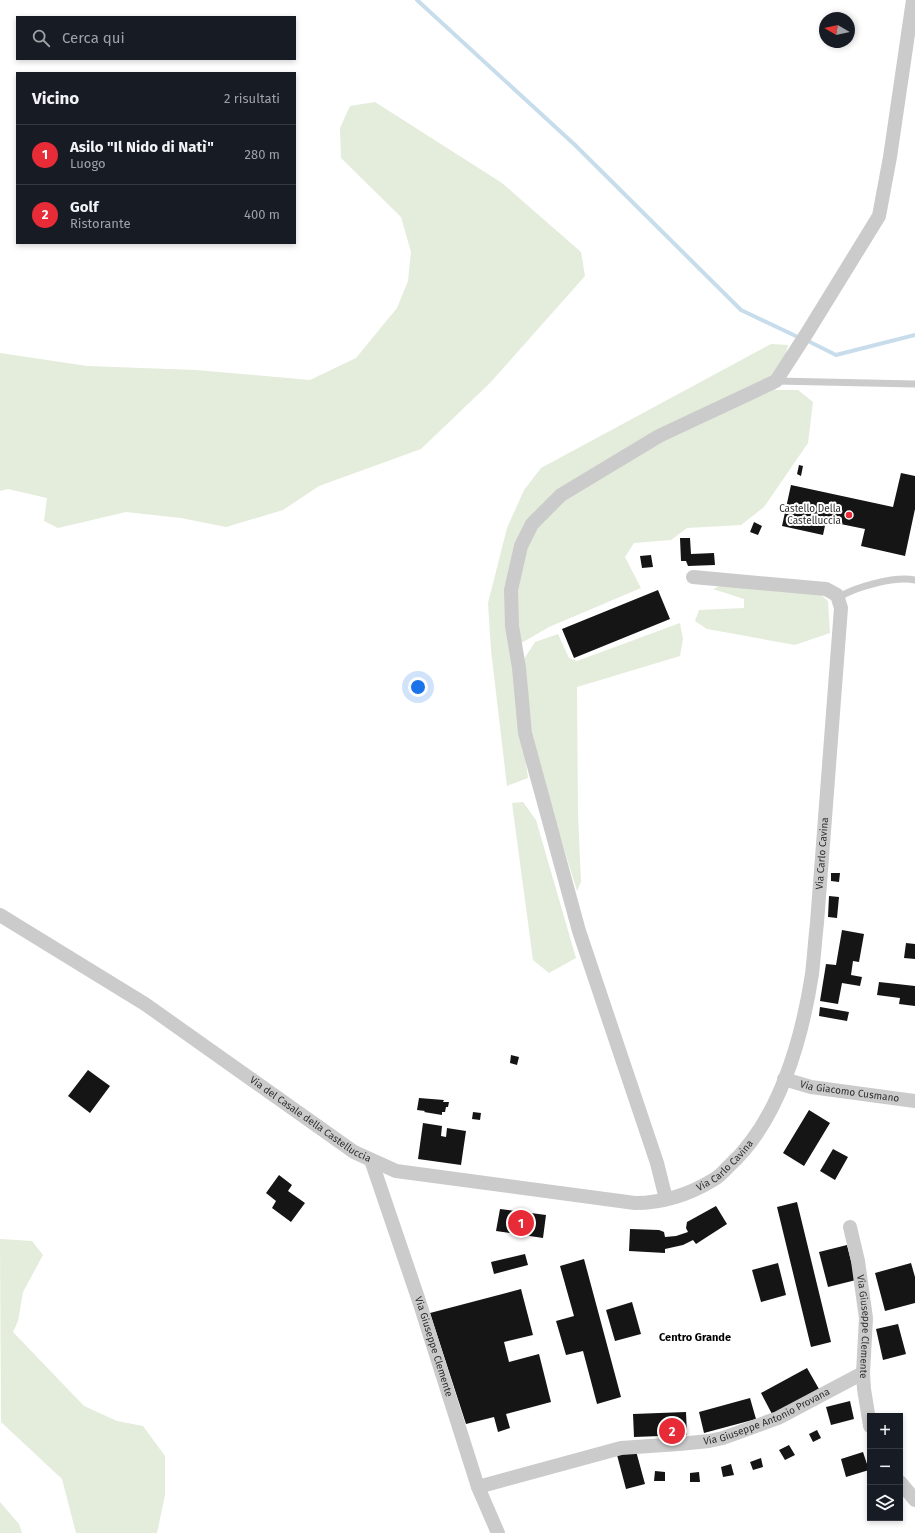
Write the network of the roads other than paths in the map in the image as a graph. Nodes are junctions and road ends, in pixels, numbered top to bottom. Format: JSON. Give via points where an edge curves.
{"nodes":[{"id":1,"x":913,"y":0,"type":"edge"},
{"id":2,"x":776,"y":381,"type":"junction"},
{"id":3,"x":915,"y":384,"type":"edge"},
{"id":4,"x":693,"y":577,"type":"dead end"},
{"id":5,"x":915,"y":580,"type":"edge"},
{"id":6,"x":838,"y":598,"type":"junction"},
{"id":7,"x":0,"y":915,"type":"edge"},
{"id":8,"x":784,"y":1079,"type":"junction"},
{"id":9,"x":915,"y":1100,"type":"edge"},
{"id":10,"x":371,"y":1160,"type":"junction"},
{"id":11,"x":666,"y":1199,"type":"junction"},
{"id":12,"x":850,"y":1227,"type":"dead end"},
{"id":13,"x":863,"y":1373,"type":"junction"},
{"id":14,"x":868,"y":1413,"type":"edge"},
{"id":15,"x":902,"y":1485,"type":"edge"},
{"id":16,"x":478,"y":1488,"type":"junction"},
{"id":17,"x":915,"y":1500,"type":"edge"},
{"id":18,"x":498,"y":1533,"type":"edge"}],
"edges":[{"from":1,"to":2,"type":"street","via":[[879,216]]},
{"from":2,"to":3,"type":"lane"},
{"from":2,"to":11,"type":"street","via":[[659,436],[561,495],[532,524],[521,546],[511,590],[512,626],[525,733],[579,931],[657,1163]]},
{"from":4,"to":6,"type":"street","via":[[822,588],[831,591]]},
{"from":5,"to":6,"type":"lane","via":[[888,580]]},
{"from":6,"to":8,"type":"street","name":"Via Carlo Cavina","via":[[841,608],[812,974],[804,1015]]},
{"from":7,"to":10,"type":"street","name":"Via del Casale della Castelluccia","via":[[145,1004],[354,1152]]},
{"from":8,"to":9,"type":"street","name":"Via Giacomo Cusmano","via":[[811,1087]]},
{"from":8,"to":11,"type":"street","name":"Via Carlo Cavina","via":[[773,1106],[738,1158],[714,1180],[690,1192]]},
{"from":10,"to":11,"type":"street","name":"Via del Casale della Castelluccia","via":[[396,1171],[620,1201],[652,1203]]},
{"from":10,"to":16,"type":"street","name":"Via Giuseppe Clemente","via":[[419,1300]]},
{"from":12,"to":13,"type":"street","name":"Via Giuseppe Clemente","via":[[866,1318]]},
{"from":13,"to":14,"type":"street","name":"Via Giuseppe Clemente"},
{"from":13,"to":16,"type":"street","name":"Via Giuseppe Antonio Provana","via":[[778,1418],[723,1438],[686,1444],[621,1448]]},
{"from":15,"to":17,"type":"street"},
{"from":16,"to":18,"type":"street","name":"Via Giuseppe Clemente"}]}
